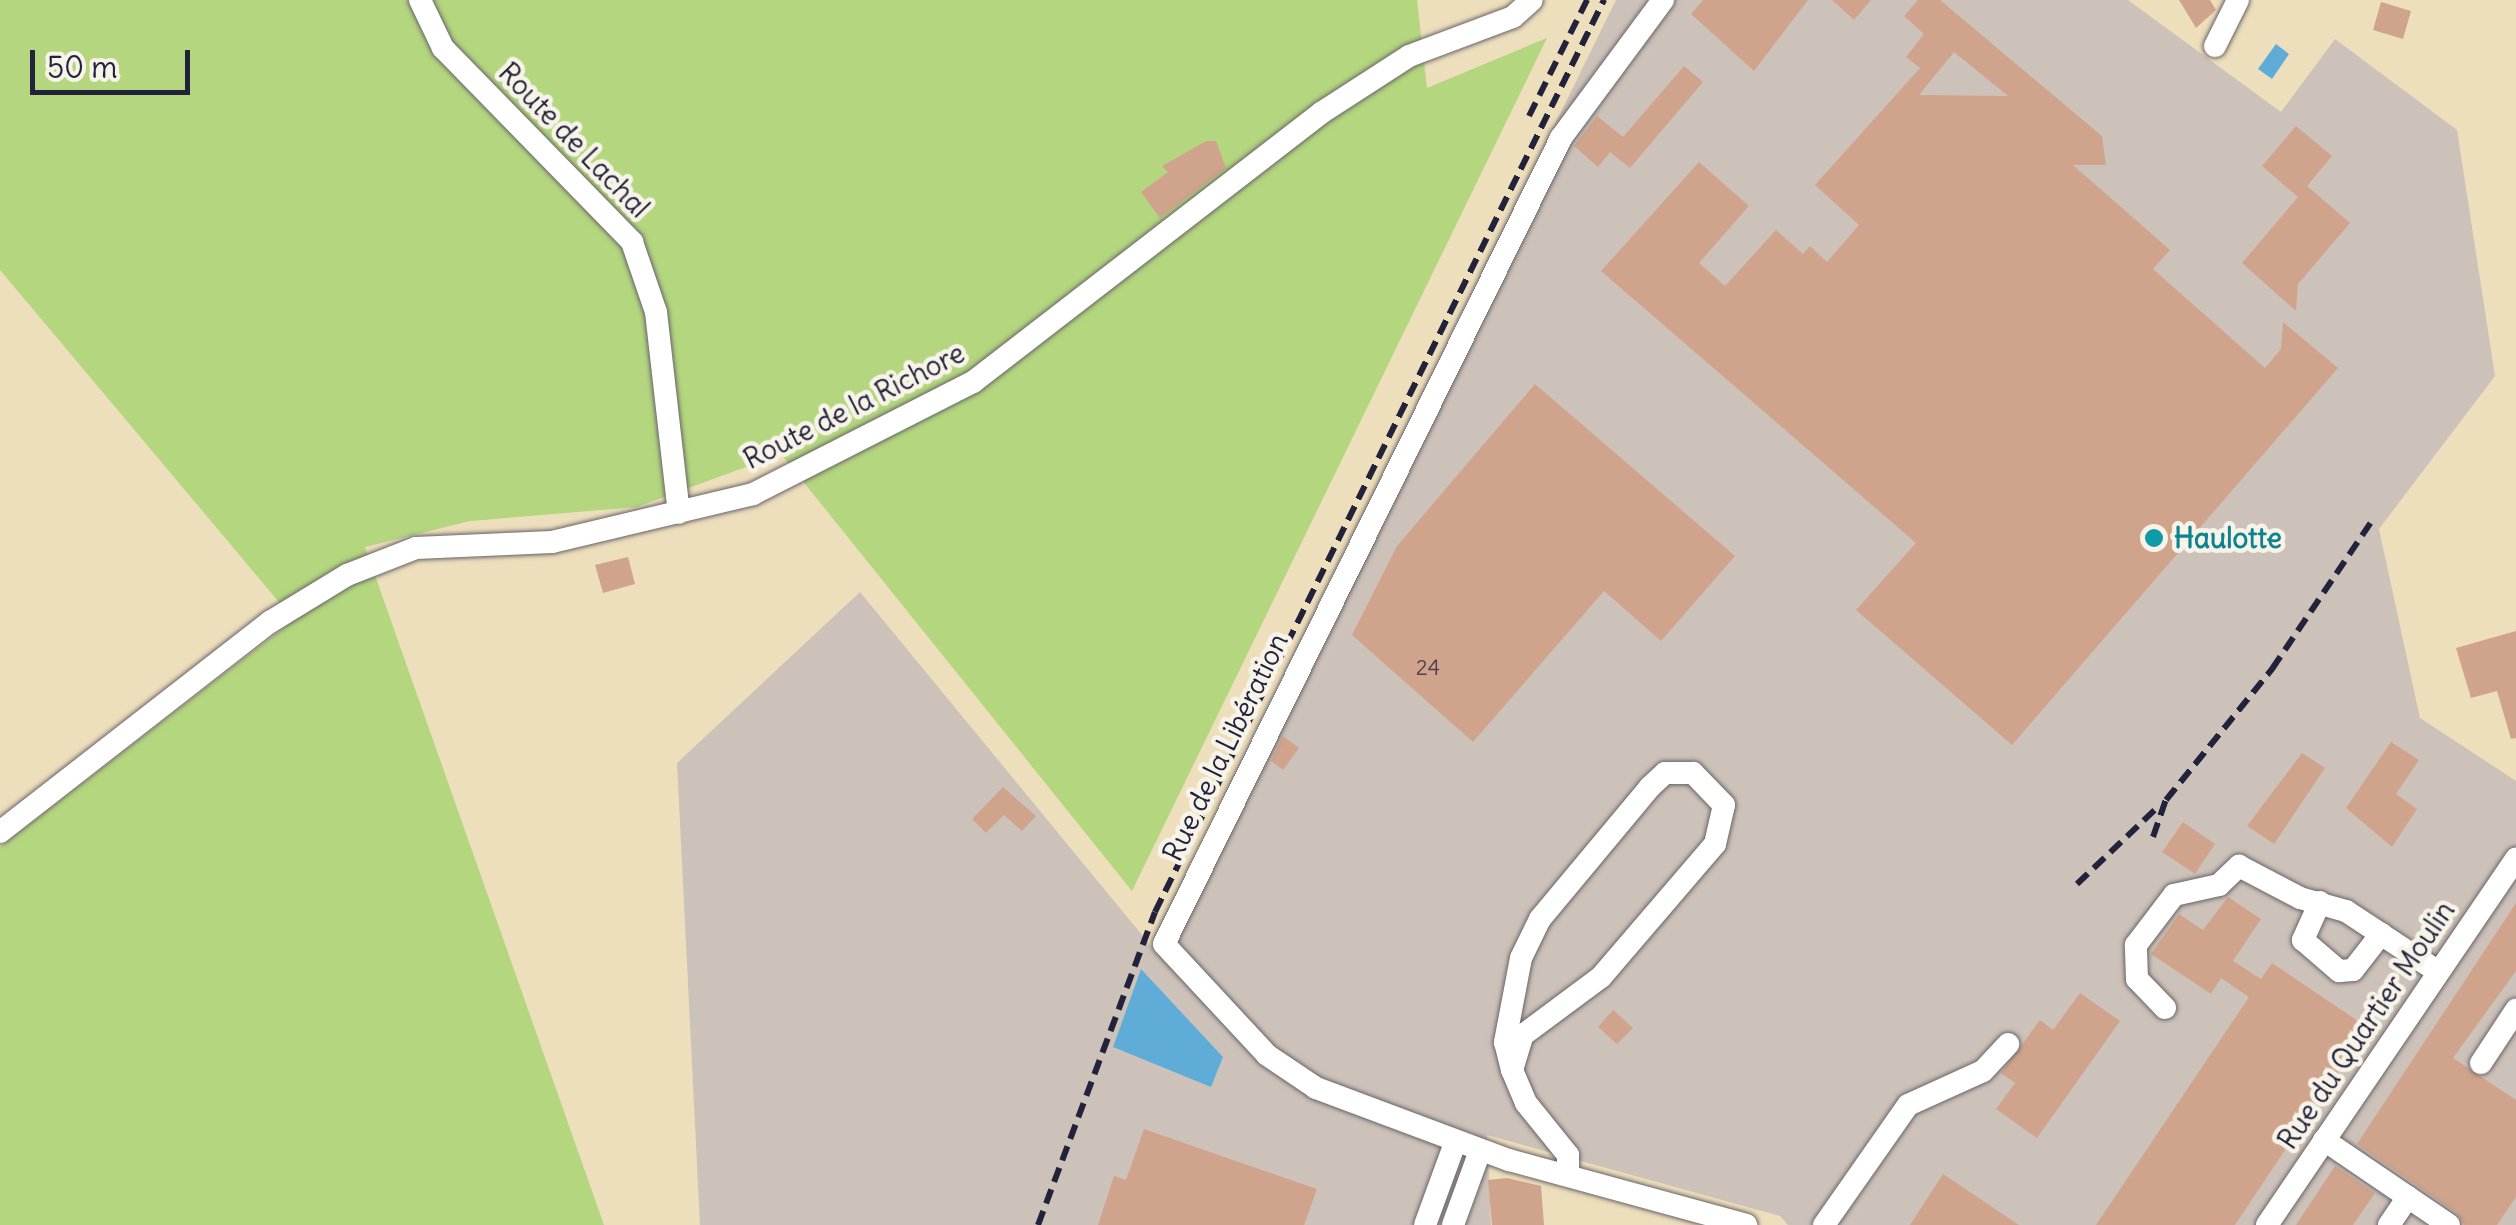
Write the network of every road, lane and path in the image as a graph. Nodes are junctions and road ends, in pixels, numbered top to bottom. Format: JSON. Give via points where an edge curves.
{"nodes":[{"id":1,"x":420,"y":0,"type":"edge"},
{"id":2,"x":1532,"y":0,"type":"edge"},
{"id":3,"x":1663,"y":0,"type":"edge"},
{"id":4,"x":2238,"y":0,"type":"edge"},
{"id":5,"x":2214,"y":46,"type":"dead end"},
{"id":6,"x":679,"y":513,"type":"junction"},
{"id":7,"x":0,"y":832,"type":"edge"},
{"id":8,"x":2516,"y":859,"type":"edge"},
{"id":9,"x":2320,"y":902,"type":"junction"},
{"id":10,"x":2382,"y":934,"type":"junction"},
{"id":11,"x":2437,"y":971,"type":"junction"},
{"id":12,"x":2165,"y":1008,"type":"dead end"},
{"id":13,"x":2516,"y":1010,"type":"edge"},
{"id":14,"x":2008,"y":1044,"type":"dead end"},
{"id":15,"x":2480,"y":1063,"type":"dead end"},
{"id":16,"x":1512,"y":1070,"type":"junction"},
{"id":17,"x":2324,"y":1140,"type":"junction"},
{"id":18,"x":1455,"y":1143,"type":"junction"},
{"id":19,"x":1480,"y":1151,"type":"junction"},
{"id":20,"x":1568,"y":1175,"type":"junction"},
{"id":21,"x":2408,"y":1197,"type":"junction"},
{"id":22,"x":1427,"y":1224,"type":"edge"},
{"id":23,"x":1453,"y":1225,"type":"edge"},
{"id":24,"x":1746,"y":1225,"type":"edge"},
{"id":25,"x":1824,"y":1225,"type":"edge"},
{"id":26,"x":2267,"y":1225,"type":"edge"},
{"id":27,"x":2388,"y":1225,"type":"edge"},
{"id":28,"x":2449,"y":1225,"type":"edge"}],
"edges":[{"from":1,"to":6,"type":"street","name":"Route de Lachal","via":[[444,48],[632,242],[656,312]]},
{"from":2,"to":6,"type":"street","name":"Route de la Richore","via":[[1514,18],[1408,56],[1321,113],[973,382],[753,494]]},
{"from":3,"to":18,"type":"street","name":"Rue de la Libération","via":[[1561,138],[1164,944],[1290,1073],[1367,1112]]},
{"from":4,"to":5,"type":"street"},
{"from":6,"to":7,"type":"street","name":"Route de la Richore","via":[[552,542],[416,548],[348,575],[270,622]]},
{"from":8,"to":11,"type":"street","name":"Rue du Quartier Moulin"},
{"from":9,"to":10,"type":"street"},
{"from":9,"to":10,"type":"street","via":[[2303,940],[2339,971],[2354,970]]},
{"from":9,"to":12,"type":"street","via":[[2245,866],[2212,888],[2174,895],[2132,960],[2140,986]]},
{"from":10,"to":11,"type":"street"},
{"from":11,"to":17,"type":"street","name":"Rue du Quartier Moulin"},
{"from":13,"to":15,"type":"street"},
{"from":14,"to":25,"type":"street","via":[[1983,1071],[1908,1106]]},
{"from":16,"to":16,"type":"street","via":[[1523,1035],[1602,977],[1714,844],[1724,805],[1693,773],[1665,773],[1650,787],[1528,937],[1508,1018]]},
{"from":16,"to":20,"type":"street","via":[[1526,1104],[1568,1155]]},
{"from":17,"to":21,"type":"street"},
{"from":17,"to":26,"type":"street","name":"Rue du Quartier Moulin"},
{"from":18,"to":19,"type":"street","name":"Rue de la Libération"},
{"from":18,"to":22,"type":"street"},
{"from":19,"to":20,"type":"street","name":"Rue de la Libération"},
{"from":19,"to":23,"type":"street"},
{"from":20,"to":24,"type":"street","name":"Rue de la Libération"},
{"from":21,"to":27,"type":"street"},
{"from":21,"to":28,"type":"street"}]}
